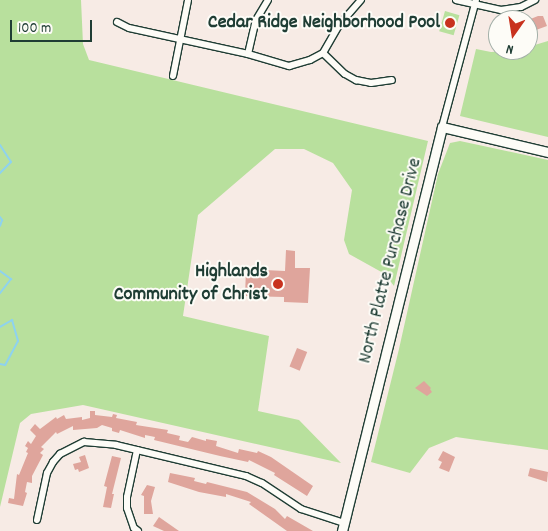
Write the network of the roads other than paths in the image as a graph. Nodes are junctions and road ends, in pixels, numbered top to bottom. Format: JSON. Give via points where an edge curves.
{"nodes":[{"id":1,"x":188,"y":0,"type":"edge"},
{"id":2,"x":268,"y":0,"type":"edge"},
{"id":3,"x":361,"y":0,"type":"edge"},
{"id":4,"x":456,"y":0,"type":"edge"},
{"id":5,"x":535,"y":0,"type":"edge"},
{"id":6,"x":475,"y":2,"type":"edge"},
{"id":7,"x":117,"y":22,"type":"dead end"},
{"id":8,"x":181,"y":40,"type":"junction"},
{"id":9,"x":323,"y":52,"type":"junction"},
{"id":10,"x":248,"y":54,"type":"junction"},
{"id":11,"x":173,"y":76,"type":"dead end"},
{"id":12,"x":392,"y":80,"type":"dead end"},
{"id":13,"x":442,"y":127,"type":"junction"},
{"id":14,"x":548,"y":152,"type":"edge"},
{"id":15,"x":137,"y":450,"type":"junction"},
{"id":16,"x":37,"y":520,"type":"dead end"},
{"id":17,"x":343,"y":527,"type":"edge"},
{"id":18,"x":134,"y":530,"type":"edge"}],
"edges":[{"from":1,"to":8,"type":"street"},
{"from":2,"to":10,"type":"street","via":[[256,20]]},
{"from":3,"to":9,"type":"street","via":[[340,24]]},
{"from":4,"to":6,"type":"street"},
{"from":5,"to":6,"type":"street","via":[[522,7],[501,10]]},
{"from":6,"to":13,"type":"street","name":"North Platte Purchase Drive"},
{"from":7,"to":8,"type":"street","via":[[129,28]]},
{"from":8,"to":10,"type":"street"},
{"from":8,"to":11,"type":"street"},
{"from":9,"to":10,"type":"street","via":[[289,66]]},
{"from":9,"to":12,"type":"street","via":[[356,80]]},
{"from":13,"to":14,"type":"street"},
{"from":13,"to":17,"type":"street","name":"North Platte Purchase Drive"},
{"from":15,"to":16,"type":"street","via":[[84,442],[60,454],[50,467]]},
{"from":15,"to":17,"type":"street","via":[[246,476],[301,509]]},
{"from":15,"to":18,"type":"street","via":[[127,496]]}]}
